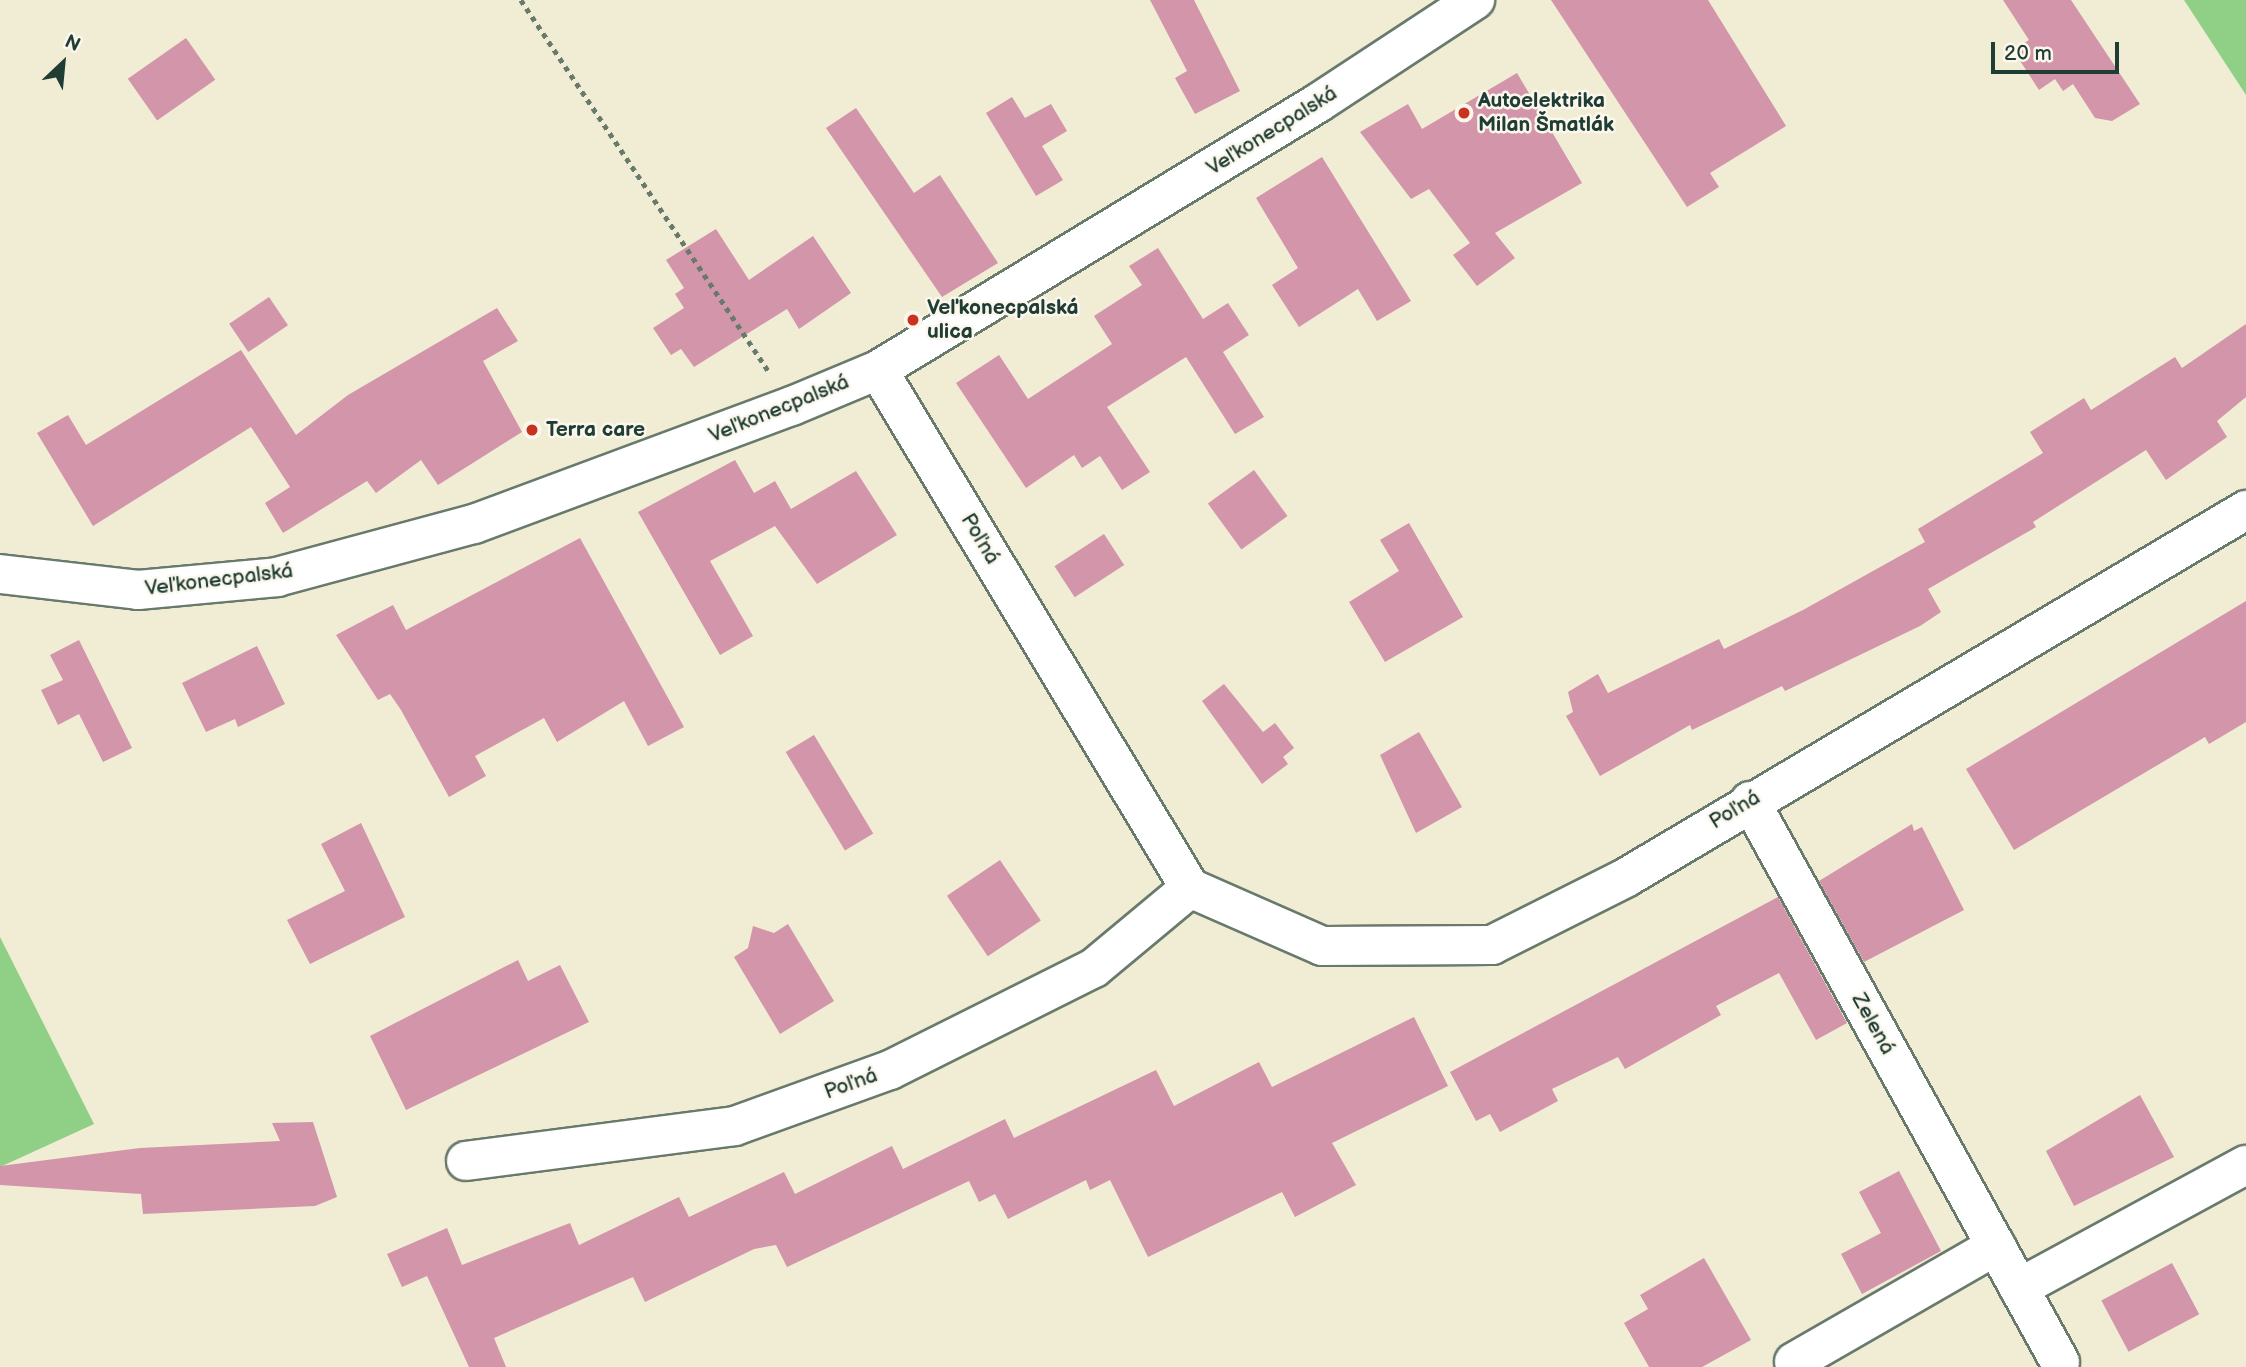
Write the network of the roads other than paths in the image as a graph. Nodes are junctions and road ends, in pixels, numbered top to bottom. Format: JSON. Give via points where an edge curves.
{"nodes":[{"id":1,"x":1475,"y":0,"type":"edge"},
{"id":2,"x":878,"y":370,"type":"junction"},
{"id":3,"x":2246,"y":509,"type":"edge"},
{"id":4,"x":0,"y":574,"type":"edge"},
{"id":5,"x":1750,"y":801,"type":"junction"},
{"id":6,"x":1190,"y":888,"type":"junction"},
{"id":7,"x":466,"y":1161,"type":"dead end"},
{"id":8,"x":2246,"y":1166,"type":"edge"},
{"id":9,"x":1996,"y":1246,"type":"junction"},
{"id":10,"x":2019,"y":1288,"type":"junction"},
{"id":11,"x":1794,"y":1362,"type":"dead end"},
{"id":12,"x":2060,"y":1362,"type":"dead end"}],
"edges":[{"from":1,"to":2,"type":"street","name":"Veľkonecpalská","via":[[1318,103]]},
{"from":2,"to":4,"type":"street","name":"Veľkonecpalská","via":[[474,524],[277,577],[138,590]]},
{"from":2,"to":6,"type":"street","name":"Poľná"},
{"from":3,"to":5,"type":"street","name":"Poľná"},
{"from":5,"to":6,"type":"street","name":"Poľná","via":[[1627,877],[1492,945],[1322,946]]},
{"from":5,"to":9,"type":"street","name":"Zelená"},
{"from":6,"to":7,"type":"street","name":"Poľná","via":[[1094,968],[890,1070],[734,1126]]},
{"from":8,"to":10,"type":"street"},
{"from":9,"to":10,"type":"street","name":"Zelená"},
{"from":9,"to":11,"type":"street"},
{"from":10,"to":12,"type":"street","name":"Zelená"}]}
